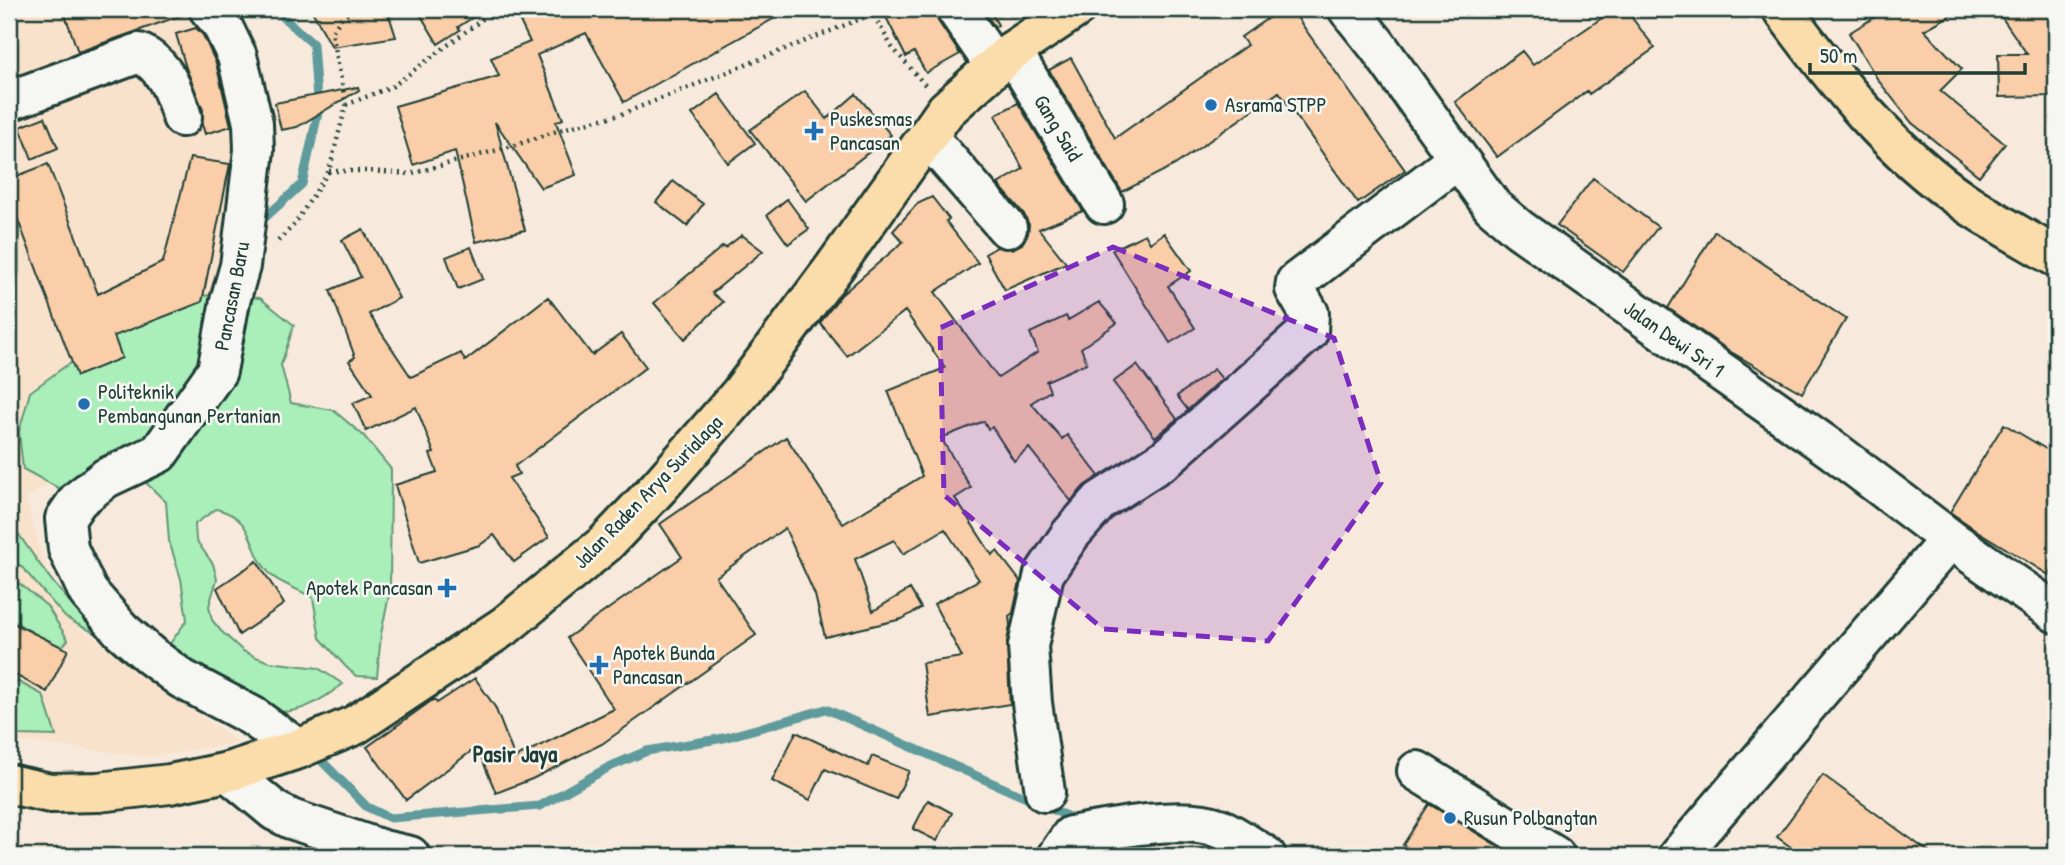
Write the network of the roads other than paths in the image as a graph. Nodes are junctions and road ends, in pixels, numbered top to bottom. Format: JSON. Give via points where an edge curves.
{"nodes":[{"id":1,"x":209,"y":9,"type":"edge"},
{"id":2,"x":956,"y":9,"type":"edge"},
{"id":3,"x":1075,"y":9,"type":"edge"},
{"id":4,"x":1348,"y":9,"type":"edge"},
{"id":5,"x":1782,"y":9,"type":"edge"},
{"id":6,"x":1003,"y":58,"type":"junction"},
{"id":7,"x":9,"y":101,"type":"edge"},
{"id":8,"x":182,"y":117,"type":"dead end"},
{"id":9,"x":937,"y":123,"type":"junction"},
{"id":10,"x":1458,"y":159,"type":"junction"},
{"id":11,"x":1104,"y":204,"type":"dead end"},
{"id":12,"x":1007,"y":228,"type":"dead end"},
{"id":13,"x":2056,"y":257,"type":"edge"},
{"id":14,"x":1950,"y":539,"type":"junction"},
{"id":15,"x":2056,"y":612,"type":"edge"},
{"id":16,"x":328,"y":737,"type":"junction"},
{"id":17,"x":1417,"y":771,"type":"dead end"},
{"id":18,"x":228,"y":772,"type":"junction"},
{"id":19,"x":9,"y":784,"type":"edge"},
{"id":20,"x":1045,"y":792,"type":"dead end"},
{"id":21,"x":1064,"y":846,"type":"edge"},
{"id":22,"x":410,"y":856,"type":"edge"},
{"id":23,"x":1266,"y":856,"type":"edge"},
{"id":24,"x":1555,"y":856,"type":"edge"},
{"id":25,"x":1678,"y":856,"type":"edge"}],
"edges":[{"from":1,"to":16,"type":"street","name":"Pancasan Baru","via":[[222,23],[237,56],[253,123],[254,150],[240,265],[217,371],[159,453],[106,478],[78,499],[65,519],[68,549],[88,592],[151,656],[252,716]]},
{"from":2,"to":6,"type":"street","name":"Gang Said"},
{"from":3,"to":6,"type":"main road","name":"Jalan Raden Arya Surialaga"},
{"from":4,"to":10,"type":"street","name":"Jalan Dewi Sri 1"},
{"from":5,"to":13,"type":"main road","via":[[1864,114],[1908,158],[1964,202]]},
{"from":6,"to":9,"type":"main road","name":"Jalan Raden Arya Surialaga"},
{"from":6,"to":11,"type":"street","name":"Gang Said"},
{"from":7,"to":8,"type":"street","via":[[139,53],[161,71],[175,92]]},
{"from":9,"to":12,"type":"street"},
{"from":9,"to":16,"type":"main road","name":"Jalan Raden Arya Surialaga","via":[[740,394],[605,544],[506,625]]},
{"from":10,"to":14,"type":"street","name":"Jalan Dewi Sri 1","via":[[1492,206],[1519,229],[1834,451]]},
{"from":10,"to":20,"type":"street","via":[[1296,282],[1295,289],[1309,313],[1308,332],[1165,459],[1101,501],[1070,535],[1044,574],[1028,646]]},
{"from":14,"to":15,"type":"street","name":"Jalan Dewi Sri 1"},
{"from":14,"to":25,"type":"street"},
{"from":16,"to":18,"type":"main road","name":"Jalan Raden Arya Surialaga"},
{"from":17,"to":24,"type":"street"},
{"from":18,"to":19,"type":"main road","name":"Jalan Raden Arya Surialaga","via":[[98,792],[50,793]]},
{"from":18,"to":22,"type":"street","via":[[291,819]]},
{"from":21,"to":23,"type":"street","via":[[1117,828],[1191,824],[1218,828]]}]}
